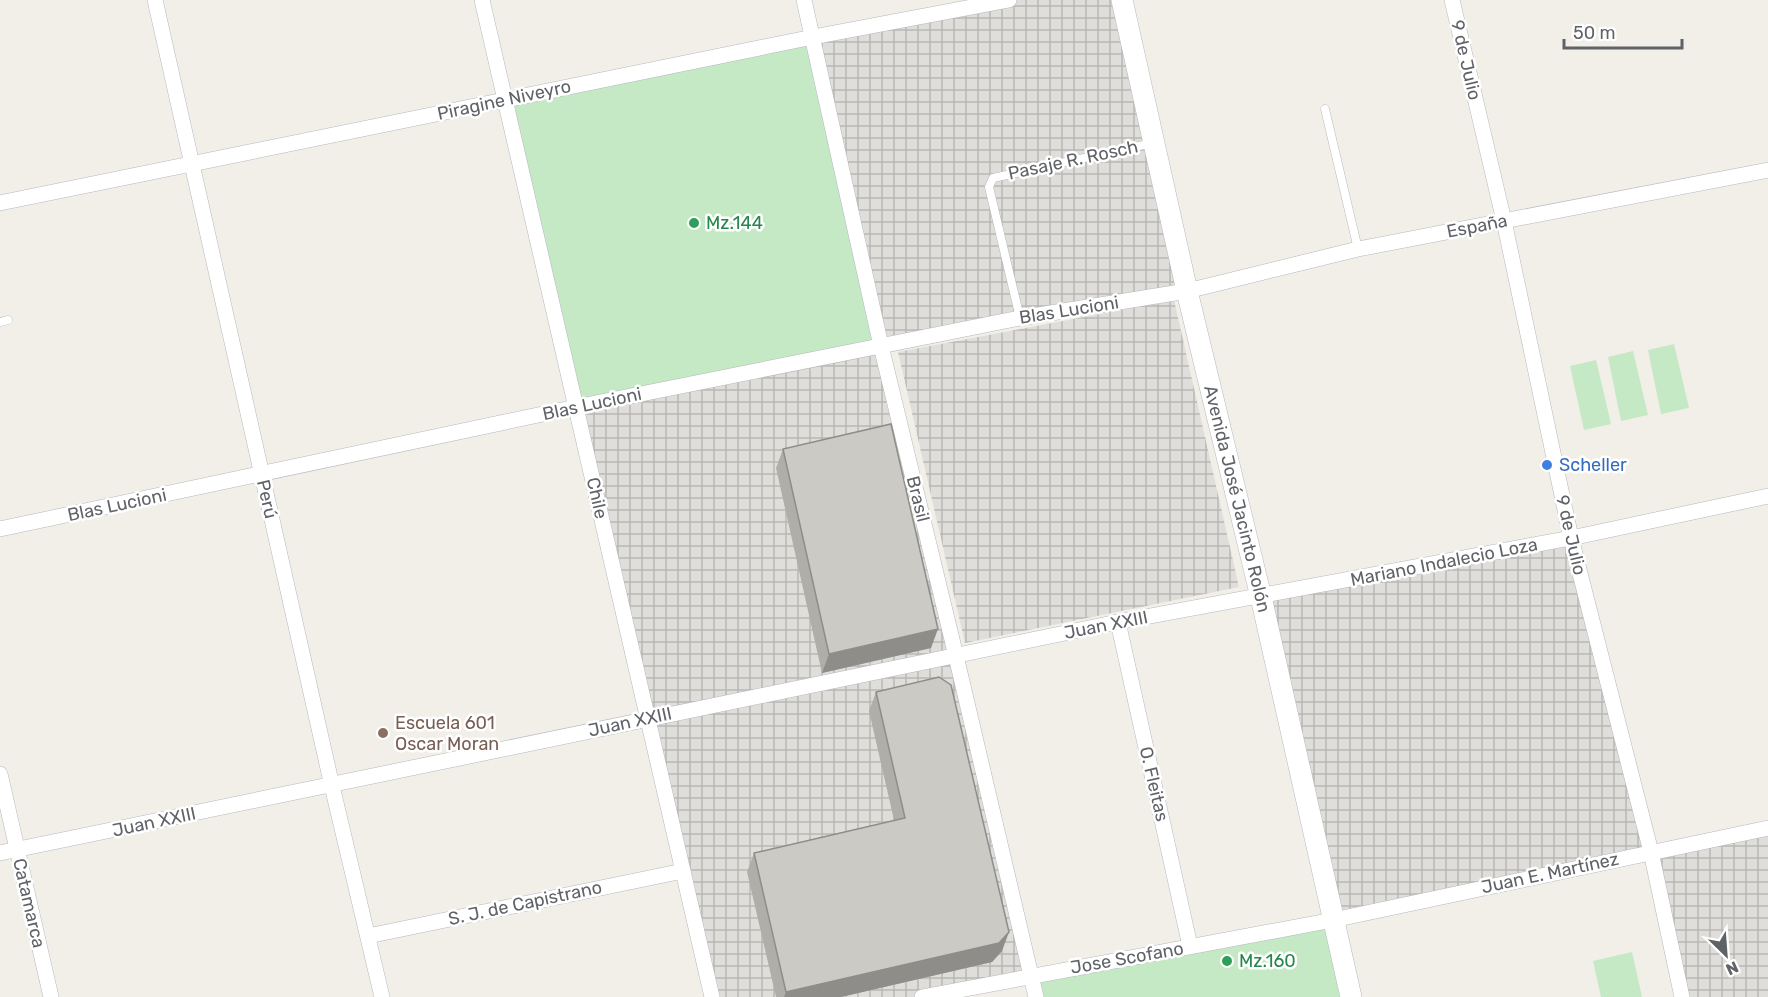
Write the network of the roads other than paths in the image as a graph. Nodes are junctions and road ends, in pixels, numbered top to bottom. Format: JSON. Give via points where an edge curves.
{"nodes":[{"id":1,"x":155,"y":0,"type":"edge"},
{"id":2,"x":482,"y":0,"type":"edge"},
{"id":3,"x":804,"y":0,"type":"edge"},
{"id":4,"x":1009,"y":0,"type":"edge"},
{"id":5,"x":1122,"y":0,"type":"edge"},
{"id":6,"x":1452,"y":0,"type":"edge"},
{"id":7,"x":813,"y":37,"type":"junction"},
{"id":8,"x":505,"y":100,"type":"junction"},
{"id":9,"x":1324,"y":109,"type":"dead end"},
{"id":10,"x":1154,"y":143,"type":"junction"},
{"id":11,"x":192,"y":164,"type":"junction"},
{"id":12,"x":1768,"y":170,"type":"edge"},
{"id":13,"x":0,"y":203,"type":"edge"},
{"id":14,"x":1504,"y":221,"type":"junction"},
{"id":15,"x":1358,"y":249,"type":"junction"},
{"id":16,"x":1187,"y":291,"type":"junction"},
{"id":17,"x":1020,"y":318,"type":"junction"},
{"id":18,"x":880,"y":346,"type":"junction"},
{"id":19,"x":576,"y":407,"type":"junction"},
{"id":20,"x":262,"y":474,"type":"junction"},
{"id":21,"x":1768,"y":496,"type":"edge"},
{"id":22,"x":0,"y":529,"type":"edge"},
{"id":23,"x":1571,"y":538,"type":"junction"},
{"id":24,"x":1261,"y":597,"type":"junction"},
{"id":25,"x":1118,"y":622,"type":"junction"},
{"id":26,"x":956,"y":656,"type":"junction"},
{"id":27,"x":648,"y":718,"type":"junction"},
{"id":28,"x":0,"y":774,"type":"edge"},
{"id":29,"x":332,"y":786,"type":"junction"},
{"id":30,"x":1768,"y":828,"type":"edge"},
{"id":31,"x":17,"y":850,"type":"junction"},
{"id":32,"x":1650,"y":852,"type":"junction"},
{"id":33,"x":0,"y":853,"type":"edge"},
{"id":34,"x":683,"y":871,"type":"junction"},
{"id":35,"x":1333,"y":920,"type":"junction"},
{"id":36,"x":368,"y":936,"type":"junction"},
{"id":37,"x":1190,"y":946,"type":"junction"},
{"id":38,"x":1031,"y":976,"type":"junction"},
{"id":39,"x":51,"y":997,"type":"edge"},
{"id":40,"x":382,"y":997,"type":"edge"},
{"id":41,"x":712,"y":997,"type":"edge"},
{"id":42,"x":922,"y":997,"type":"edge"},
{"id":43,"x":1036,"y":997,"type":"edge"},
{"id":44,"x":1351,"y":997,"type":"edge"},
{"id":45,"x":1682,"y":997,"type":"edge"}],
"edges":[{"from":1,"to":11,"type":"street","name":"Perú"},
{"from":2,"to":8,"type":"street","name":"Chile"},
{"from":3,"to":7,"type":"street","name":"Brasil"},
{"from":4,"to":7,"type":"street","name":"Piragine Niveyro"},
{"from":5,"to":10,"type":"street","name":"Avenida José Jacinto Rolón"},
{"from":6,"to":14,"type":"street","name":"9 de Julio"},
{"from":7,"to":8,"type":"street","name":"Piragine Niveyro"},
{"from":7,"to":18,"type":"street","name":"Brasil"},
{"from":8,"to":11,"type":"street","name":"Piragine Niveyro"},
{"from":8,"to":19,"type":"street","name":"Chile"},
{"from":9,"to":15,"type":"lane"},
{"from":10,"to":16,"type":"street","name":"Avenida José Jacinto Rolón"},
{"from":10,"to":17,"type":"lane","name":"Pasaje R. Rosch","via":[[993,178],[989,187]]},
{"from":11,"to":13,"type":"street","name":"Piragine Niveyro"},
{"from":11,"to":20,"type":"street","name":"Perú"},
{"from":12,"to":14,"type":"street","name":"España"},
{"from":14,"to":15,"type":"street","name":"España"},
{"from":14,"to":23,"type":"street","name":"9 de Julio"},
{"from":15,"to":16,"type":"street","name":"España"},
{"from":16,"to":17,"type":"street","name":"Blas Lucioni"},
{"from":16,"to":24,"type":"street","name":"Avenida José Jacinto Rolón"},
{"from":17,"to":18,"type":"street","name":"Blas Lucioni"},
{"from":18,"to":19,"type":"street","name":"Blas Lucioni"},
{"from":18,"to":26,"type":"street","name":"Brasil"},
{"from":19,"to":20,"type":"street","name":"Blas Lucioni"},
{"from":19,"to":27,"type":"street","name":"Chile"},
{"from":20,"to":22,"type":"street","name":"Blas Lucioni"},
{"from":20,"to":29,"type":"street","name":"Perú"},
{"from":21,"to":23,"type":"street","name":"Mariano Indalecio Loza"},
{"from":23,"to":24,"type":"street","name":"Mariano Indalecio Loza"},
{"from":23,"to":32,"type":"street","name":"9 de Julio"},
{"from":24,"to":25,"type":"street","name":"Juan XXIII"},
{"from":24,"to":35,"type":"street","name":"Avenida José Jacinto Rolón"},
{"from":25,"to":26,"type":"street","name":"Juan XXIII"},
{"from":25,"to":37,"type":"street","name":"O. Fleitas"},
{"from":26,"to":27,"type":"street","name":"Juan XXIII"},
{"from":26,"to":38,"type":"street","name":"Brasil"},
{"from":27,"to":29,"type":"street","name":"Juan XXIII"},
{"from":27,"to":34,"type":"street","name":"Chile"},
{"from":28,"to":31,"type":"street","name":"Catamarca"},
{"from":29,"to":31,"type":"street","name":"Juan XXIII"},
{"from":29,"to":36,"type":"street","name":"Perú"},
{"from":30,"to":32,"type":"street","name":"Juan E. Martínez"},
{"from":31,"to":33,"type":"street","name":"Juan XXIII"},
{"from":31,"to":39,"type":"street","name":"Catamarca"},
{"from":32,"to":35,"type":"street","name":"Juan E. Martínez"},
{"from":32,"to":45,"type":"street","name":"9 de Julio"},
{"from":34,"to":36,"type":"street","name":"S. J. de Capistrano"},
{"from":34,"to":41,"type":"street","name":"Chile"},
{"from":35,"to":37,"type":"street","name":"Jose Scofano"},
{"from":35,"to":44,"type":"street","name":"Avenida José Jacinto Rolón"},
{"from":36,"to":40,"type":"street","name":"Perú"},
{"from":37,"to":38,"type":"street","name":"Jose Scofano"},
{"from":38,"to":42,"type":"street","name":"Jose Scofano"},
{"from":38,"to":43,"type":"street","name":"Brasil"}]}
